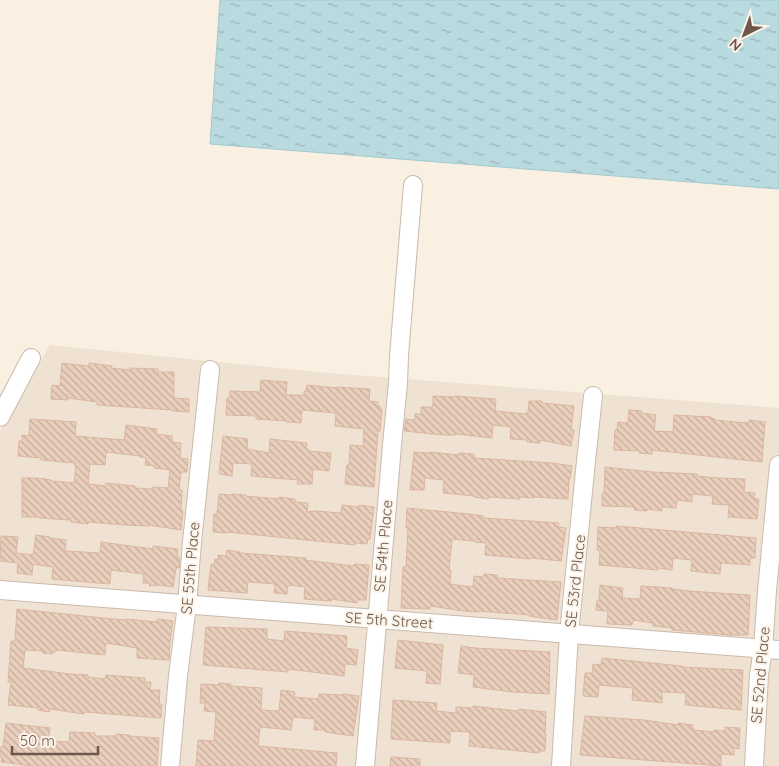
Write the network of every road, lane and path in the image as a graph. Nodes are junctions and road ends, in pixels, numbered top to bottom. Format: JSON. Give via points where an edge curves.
{"nodes":[{"id":1,"x":413,"y":185,"type":"dead end"},
{"id":2,"x":31,"y":358,"type":"dead end"},
{"id":3,"x":210,"y":370,"type":"dead end"},
{"id":4,"x":594,"y":396,"type":"dead end"},
{"id":5,"x":0,"y":417,"type":"edge"},
{"id":6,"x":779,"y":465,"type":"edge"},
{"id":7,"x":0,"y":590,"type":"edge"},
{"id":8,"x":187,"y":605,"type":"junction"},
{"id":9,"x":378,"y":619,"type":"junction"},
{"id":10,"x":569,"y":634,"type":"junction"},
{"id":11,"x":771,"y":649,"type":"edge"},
{"id":12,"x":170,"y":766,"type":"edge"},
{"id":13,"x":364,"y":766,"type":"edge"},
{"id":14,"x":561,"y":766,"type":"edge"},
{"id":15,"x":754,"y":766,"type":"edge"}],
"edges":[{"from":1,"to":9,"type":"street","name":"SE 54th Place"},
{"from":2,"to":5,"type":"street"},
{"from":3,"to":8,"type":"street","name":"SE 55th Place"},
{"from":4,"to":10,"type":"street","name":"SE 53rd Place"},
{"from":6,"to":11,"type":"street","name":"SE 52nd Place","via":[[767,591]]},
{"from":7,"to":8,"type":"street","name":"SE 5th Street"},
{"from":8,"to":9,"type":"street","name":"SE 5th Street"},
{"from":8,"to":12,"type":"street","name":"SE 55th Place"},
{"from":9,"to":10,"type":"street","name":"SE 5th Street"},
{"from":9,"to":13,"type":"street","name":"SE 54th Place"},
{"from":10,"to":11,"type":"street","name":"SE 5th Street"},
{"from":10,"to":14,"type":"street","name":"SE 53rd Place"},
{"from":11,"to":15,"type":"street","name":"SE 52nd Place","via":[[759,675]]}]}
